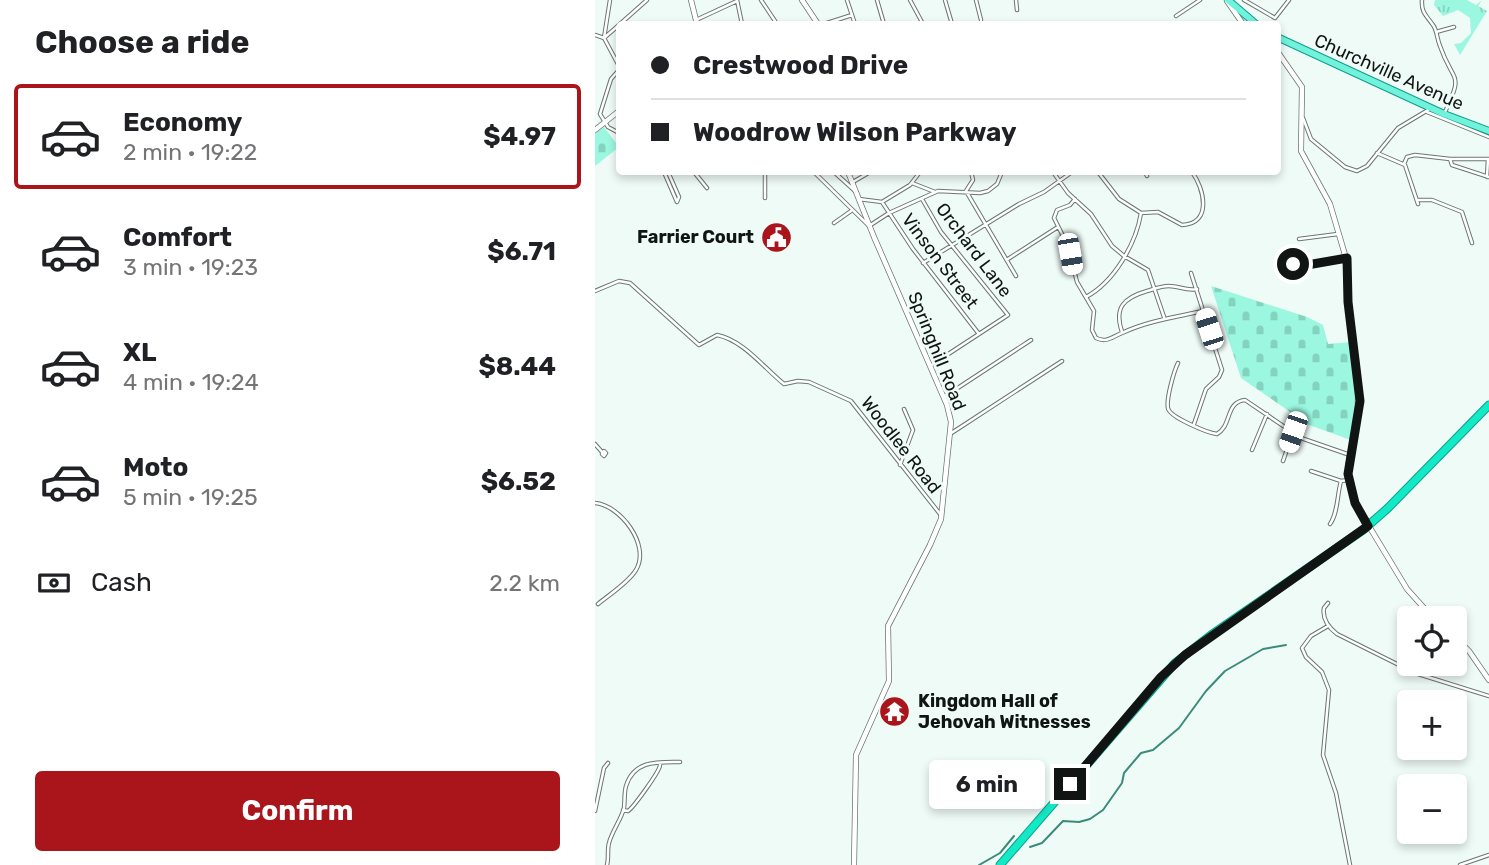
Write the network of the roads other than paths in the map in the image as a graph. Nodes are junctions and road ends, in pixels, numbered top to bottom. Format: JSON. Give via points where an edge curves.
{"nodes":[{"id":1,"x":610,"y":0,"type":"edge"},
{"id":2,"x":647,"y":0,"type":"edge"},
{"id":3,"x":691,"y":0,"type":"edge"},
{"id":4,"x":737,"y":0,"type":"edge"},
{"id":5,"x":761,"y":0,"type":"edge"},
{"id":6,"x":801,"y":0,"type":"edge"},
{"id":7,"x":847,"y":0,"type":"edge"},
{"id":8,"x":877,"y":0,"type":"edge"},
{"id":9,"x":910,"y":0,"type":"edge"},
{"id":10,"x":944,"y":0,"type":"edge"},
{"id":11,"x":976,"y":0,"type":"edge"},
{"id":12,"x":1016,"y":0,"type":"edge"},
{"id":13,"x":1200,"y":0,"type":"edge"},
{"id":14,"x":1227,"y":0,"type":"edge"},
{"id":15,"x":1244,"y":0,"type":"edge"},
{"id":16,"x":1289,"y":0,"type":"edge"},
{"id":17,"x":1422,"y":0,"type":"edge"},
{"id":18,"x":1017,"y":10,"type":"dead end"},
{"id":19,"x":1237,"y":13,"type":"junction"},
{"id":20,"x":852,"y":15,"type":"junction"},
{"id":21,"x":1176,"y":16,"type":"dead end"},
{"id":22,"x":740,"y":19,"type":"edge"},
{"id":23,"x":981,"y":20,"type":"dead end"},
{"id":24,"x":624,"y":21,"type":"edge"},
{"id":25,"x":696,"y":21,"type":"edge"},
{"id":26,"x":698,"y":21,"type":"edge"},
{"id":27,"x":775,"y":21,"type":"edge"},
{"id":28,"x":816,"y":21,"type":"edge"},
{"id":29,"x":833,"y":21,"type":"edge"},
{"id":30,"x":854,"y":21,"type":"edge"},
{"id":31,"x":883,"y":21,"type":"edge"},
{"id":32,"x":922,"y":21,"type":"edge"},
{"id":33,"x":951,"y":21,"type":"edge"},
{"id":34,"x":1241,"y":21,"type":"edge"},
{"id":35,"x":1251,"y":21,"type":"edge"},
{"id":36,"x":1454,"y":27,"type":"dead end"},
{"id":37,"x":616,"y":28,"type":"edge"},
{"id":38,"x":1436,"y":32,"type":"junction"},
{"id":39,"x":595,"y":36,"type":"edge"},
{"id":40,"x":604,"y":38,"type":"junction"},
{"id":41,"x":1281,"y":39,"type":"edge"},
{"id":42,"x":1281,"y":57,"type":"edge"},
{"id":43,"x":616,"y":62,"type":"edge"},
{"id":44,"x":616,"y":72,"type":"edge"},
{"id":45,"x":1429,"y":110,"type":"junction"},
{"id":46,"x":616,"y":113,"type":"edge"},
{"id":47,"x":1444,"y":114,"type":"junction"},
{"id":48,"x":1303,"y":117,"type":"junction"},
{"id":49,"x":604,"y":123,"type":"junction"},
{"id":50,"x":595,"y":130,"type":"edge"},
{"id":51,"x":616,"y":131,"type":"edge"},
{"id":52,"x":1489,"y":131,"type":"edge"},
{"id":53,"x":1489,"y":137,"type":"edge"},
{"id":54,"x":1377,"y":153,"type":"junction"},
{"id":55,"x":1450,"y":159,"type":"junction"},
{"id":56,"x":1489,"y":159,"type":"edge"},
{"id":57,"x":1404,"y":164,"type":"junction"},
{"id":58,"x":667,"y":175,"type":"edge"},
{"id":59,"x":668,"y":175,"type":"edge"},
{"id":60,"x":696,"y":175,"type":"edge"},
{"id":61,"x":765,"y":175,"type":"edge"},
{"id":62,"x":817,"y":175,"type":"edge"},
{"id":63,"x":837,"y":175,"type":"edge"},
{"id":64,"x":850,"y":175,"type":"edge"},
{"id":65,"x":865,"y":175,"type":"edge"},
{"id":66,"x":918,"y":175,"type":"edge"},
{"id":67,"x":972,"y":175,"type":"edge"},
{"id":68,"x":1001,"y":175,"type":"edge"},
{"id":69,"x":1055,"y":175,"type":"edge"},
{"id":70,"x":1067,"y":175,"type":"edge"},
{"id":71,"x":1100,"y":175,"type":"edge"},
{"id":72,"x":1194,"y":175,"type":"edge"},
{"id":73,"x":1488,"y":177,"type":"edge"},
{"id":74,"x":1059,"y":180,"type":"junction"},
{"id":75,"x":853,"y":182,"type":"junction"},
{"id":76,"x":912,"y":183,"type":"junction"},
{"id":77,"x":707,"y":188,"type":"dead end"},
{"id":78,"x":965,"y":191,"type":"junction"},
{"id":79,"x":936,"y":192,"type":"junction"},
{"id":80,"x":857,"y":193,"type":"junction"},
{"id":81,"x":765,"y":198,"type":"dead end"},
{"id":82,"x":859,"y":199,"type":"junction"},
{"id":83,"x":922,"y":199,"type":"junction"},
{"id":84,"x":1075,"y":199,"type":"junction"},
{"id":85,"x":882,"y":202,"type":"junction"},
{"id":86,"x":852,"y":210,"type":"junction"},
{"id":87,"x":889,"y":213,"type":"junction"},
{"id":88,"x":1141,"y":213,"type":"junction"},
{"id":89,"x":834,"y":223,"type":"dead end"},
{"id":90,"x":986,"y":223,"type":"junction"},
{"id":91,"x":869,"y":226,"type":"junction"},
{"id":92,"x":1058,"y":227,"type":"junction"},
{"id":93,"x":1340,"y":233,"type":"junction"},
{"id":94,"x":1299,"y":239,"type":"dead end"},
{"id":95,"x":1472,"y":243,"type":"dead end"},
{"id":96,"x":952,"y":245,"type":"junction"},
{"id":97,"x":1124,"y":256,"type":"junction"},
{"id":98,"x":1347,"y":258,"type":"junction"},
{"id":99,"x":1008,"y":259,"type":"junction"},
{"id":100,"x":1283,"y":260,"type":"dead end"},
{"id":101,"x":923,"y":263,"type":"junction"},
{"id":102,"x":1191,"y":273,"type":"dead end"},
{"id":103,"x":1017,"y":276,"type":"dead end"},
{"id":104,"x":1155,"y":289,"type":"junction"},
{"id":105,"x":1197,"y":289,"type":"junction"},
{"id":106,"x":595,"y":290,"type":"edge"},
{"id":107,"x":1086,"y":297,"type":"junction"},
{"id":108,"x":1203,"y":311,"type":"junction"},
{"id":109,"x":1164,"y":319,"type":"junction"},
{"id":110,"x":1122,"y":332,"type":"junction"},
{"id":111,"x":979,"y":334,"type":"junction"},
{"id":112,"x":1031,"y":340,"type":"dead end"},
{"id":113,"x":1062,"y":361,"type":"dead end"},
{"id":114,"x":1178,"y":363,"type":"dead end"},
{"id":115,"x":930,"y":366,"type":"junction"},
{"id":116,"x":944,"y":397,"type":"junction"},
{"id":117,"x":1489,"y":405,"type":"edge"},
{"id":118,"x":904,"y":409,"type":"dead end"},
{"id":119,"x":1267,"y":414,"type":"junction"},
{"id":120,"x":1194,"y":425,"type":"junction"},
{"id":121,"x":1293,"y":432,"type":"junction"},
{"id":122,"x":950,"y":434,"type":"junction"},
{"id":123,"x":595,"y":444,"type":"edge"},
{"id":124,"x":1252,"y":450,"type":"dead end"},
{"id":125,"x":602,"y":452,"type":"dead end"},
{"id":126,"x":1350,"y":455,"type":"junction"},
{"id":127,"x":1283,"y":461,"type":"dead end"},
{"id":128,"x":900,"y":465,"type":"junction"},
{"id":129,"x":1311,"y":471,"type":"dead end"},
{"id":130,"x":1348,"y":480,"type":"junction"},
{"id":131,"x":1341,"y":481,"type":"junction"},
{"id":132,"x":595,"y":503,"type":"edge"},
{"id":133,"x":942,"y":515,"type":"junction"},
{"id":134,"x":1330,"y":524,"type":"dead end"},
{"id":135,"x":1369,"y":525,"type":"junction"},
{"id":136,"x":1328,"y":603,"type":"dead end"},
{"id":137,"x":598,"y":604,"type":"dead end"},
{"id":138,"x":1421,"y":606,"type":"edge"},
{"id":139,"x":1328,"y":626,"type":"junction"},
{"id":140,"x":1467,"y":649,"type":"edge"},
{"id":141,"x":1489,"y":680,"type":"edge"},
{"id":142,"x":1489,"y":696,"type":"edge"},
{"id":143,"x":680,"y":762,"type":"dead end"},
{"id":144,"x":608,"y":763,"type":"dead end"},
{"id":145,"x":660,"y":764,"type":"junction"},
{"id":146,"x":623,"y":810,"type":"junction"},
{"id":147,"x":595,"y":811,"type":"edge"},
{"id":148,"x":1489,"y":855,"type":"edge"},
{"id":149,"x":607,"y":865,"type":"edge"},
{"id":150,"x":853,"y":865,"type":"edge"},
{"id":151,"x":1000,"y":865,"type":"edge"},
{"id":152,"x":1350,"y":865,"type":"edge"},
{"id":153,"x":1460,"y":865,"type":"edge"}],
"edges":[{"from":1,"to":40,"type":"street"},
{"from":2,"to":24,"type":"street"},
{"from":3,"to":25,"type":"street"},
{"from":4,"to":22,"type":"street"},
{"from":4,"to":26,"type":"street"},
{"from":5,"to":27,"type":"street"},
{"from":6,"to":28,"type":"street"},
{"from":7,"to":20,"type":"street"},
{"from":8,"to":31,"type":"street"},
{"from":9,"to":32,"type":"street"},
{"from":10,"to":33,"type":"street"},
{"from":11,"to":23,"type":"street"},
{"from":12,"to":18,"type":"street"},
{"from":13,"to":21,"type":"street"},
{"from":14,"to":19,"type":"main road"},
{"from":15,"to":16,"type":"street","via":[[1277,18]]},
{"from":17,"to":38,"type":"street","via":[[1423,12]]},
{"from":19,"to":34,"type":"street"},
{"from":19,"to":35,"type":"main road"},
{"from":20,"to":29,"type":"street"},
{"from":20,"to":30,"type":"street"},
{"from":36,"to":38,"type":"street"},
{"from":37,"to":40,"type":"street"},
{"from":38,"to":47,"type":"street","via":[[1456,80]]},
{"from":39,"to":40,"type":"street"},
{"from":40,"to":43,"type":"street"},
{"from":41,"to":45,"type":"main road","name":"Churchville Avenue"},
{"from":42,"to":48,"type":"street","via":[[1302,87]]},
{"from":44,"to":49,"type":"street","via":[[600,114]]},
{"from":45,"to":47,"type":"main road","name":"Churchville Avenue"},
{"from":45,"to":53,"type":"street"},
{"from":45,"to":54,"type":"street","via":[[1398,128]]},
{"from":46,"to":49,"type":"street"},
{"from":47,"to":52,"type":"main road","name":"Churchville Avenue"},
{"from":48,"to":54,"type":"street","via":[[1311,139],[1348,169],[1363,169]]},
{"from":48,"to":93,"type":"street","via":[[1302,153],[1329,200]]},
{"from":49,"to":50,"type":"street"},
{"from":49,"to":51,"type":"street"},
{"from":54,"to":57,"type":"street"},
{"from":55,"to":56,"type":"street"},
{"from":55,"to":57,"type":"street","via":[[1411,155]]},
{"from":55,"to":73,"type":"street","via":[[1452,165]]},
{"from":56,"to":73,"type":"street"},
{"from":57,"to":95,"type":"street","via":[[1417,202],[1432,200],[1462,212]]},
{"from":58,"to":59,"type":"street","via":[[678,202]]},
{"from":60,"to":77,"type":"street"},
{"from":61,"to":81,"type":"street"},
{"from":62,"to":86,"type":"street"},
{"from":63,"to":80,"type":"street"},
{"from":64,"to":75,"type":"street","name":"Springhill Road"},
{"from":65,"to":75,"type":"street"},
{"from":66,"to":76,"type":"street"},
{"from":67,"to":78,"type":"street"},
{"from":68,"to":78,"type":"street","via":[[989,191]]},
{"from":69,"to":74,"type":"street"},
{"from":70,"to":74,"type":"street"},
{"from":71,"to":88,"type":"street","via":[[1121,200]]},
{"from":72,"to":88,"type":"street","via":[[1203,197],[1196,221],[1183,225],[1157,212]]},
{"from":74,"to":84,"type":"street"},
{"from":74,"to":90,"type":"street"},
{"from":75,"to":80,"type":"street","name":"Springhill Road"},
{"from":76,"to":79,"type":"street"},
{"from":76,"to":85,"type":"street"},
{"from":78,"to":79,"type":"street"},
{"from":78,"to":90,"type":"street"},
{"from":79,"to":83,"type":"street"},
{"from":80,"to":82,"type":"street","name":"Springhill Road"},
{"from":82,"to":85,"type":"street"},
{"from":82,"to":91,"type":"street","name":"Springhill Road"},
{"from":83,"to":87,"type":"street"},
{"from":83,"to":96,"type":"street","name":"Orchard Lane"},
{"from":84,"to":92,"type":"street","via":[[1055,212]]},
{"from":84,"to":97,"type":"street"},
{"from":85,"to":87,"type":"street","name":"Vinson Street"},
{"from":86,"to":89,"type":"street"},
{"from":86,"to":91,"type":"street"},
{"from":87,"to":91,"type":"street"},
{"from":87,"to":101,"type":"street","name":"Vinson Street"},
{"from":88,"to":97,"type":"street"},
{"from":90,"to":96,"type":"street"},
{"from":90,"to":99,"type":"street"},
{"from":91,"to":115,"type":"street","name":"Springhill Road"},
{"from":92,"to":99,"type":"street"},
{"from":92,"to":107,"type":"street"},
{"from":93,"to":94,"type":"street"},
{"from":93,"to":98,"type":"street"},
{"from":96,"to":101,"type":"street"},
{"from":96,"to":111,"type":"street","name":"Orchard Lane","via":[[1008,315]]},
{"from":97,"to":104,"type":"street","via":[[1147,270]]},
{"from":97,"to":107,"type":"street","via":[[1107,281]]},
{"from":98,"to":100,"type":"street","via":[[1304,265]]},
{"from":98,"to":126,"type":"street","via":[[1360,401]]},
{"from":99,"to":103,"type":"street"},
{"from":101,"to":111,"type":"street","name":"Vinson Street"},
{"from":102,"to":105,"type":"street"},
{"from":104,"to":105,"type":"street"},
{"from":104,"to":109,"type":"street"},
{"from":104,"to":110,"type":"street","via":[[1122,305],[1118,318]]},
{"from":105,"to":108,"type":"street"},
{"from":106,"to":128,"type":"street","name":"Woodlee Road","via":[[619,281],[630,283],[699,345],[721,336],[743,347],[784,384],[809,382],[849,400]]},
{"from":107,"to":110,"type":"street","via":[[1094,312],[1096,338],[1106,340]]},
{"from":108,"to":109,"type":"street"},
{"from":108,"to":120,"type":"street","via":[[1222,370],[1207,388]]},
{"from":109,"to":110,"type":"street"},
{"from":111,"to":115,"type":"street"},
{"from":112,"to":116,"type":"street"},
{"from":113,"to":122,"type":"street"},
{"from":114,"to":120,"type":"street","via":[[1168,409]]},
{"from":115,"to":116,"type":"street","name":"Springhill Road"},
{"from":116,"to":122,"type":"street","name":"Springhill Road"},
{"from":117,"to":135,"type":"highway"},
{"from":118,"to":128,"type":"street","via":[[913,430]]},
{"from":119,"to":120,"type":"street","via":[[1242,400],[1232,407],[1220,434]]},
{"from":119,"to":121,"type":"street"},
{"from":119,"to":124,"type":"street"},
{"from":121,"to":126,"type":"street"},
{"from":121,"to":127,"type":"street"},
{"from":122,"to":133,"type":"street","name":"Springhill Road"},
{"from":123,"to":125,"type":"street"},
{"from":126,"to":130,"type":"street"},
{"from":128,"to":133,"type":"street","name":"Woodlee Road"},
{"from":129,"to":131,"type":"street"},
{"from":130,"to":131,"type":"street"},
{"from":130,"to":135,"type":"street"},
{"from":131,"to":134,"type":"street"},
{"from":132,"to":137,"type":"street","via":[[609,505],[629,525],[640,558],[633,574]]},
{"from":133,"to":150,"type":"street","name":"Springhill Road","via":[[888,626],[889,679],[855,761]]},
{"from":135,"to":138,"type":"street"},
{"from":135,"to":151,"type":"highway","via":[[1175,663]]},
{"from":136,"to":139,"type":"street","via":[[1323,613]]},
{"from":139,"to":142,"type":"street","via":[[1415,673]]},
{"from":139,"to":152,"type":"street","via":[[1308,638],[1302,648],[1321,671],[1329,690],[1323,755],[1335,789]]},
{"from":140,"to":141,"type":"street"},
{"from":143,"to":145,"type":"street"},
{"from":144,"to":147,"type":"street"},
{"from":145,"to":146,"type":"street","via":[[659,773],[635,806]]},
{"from":145,"to":146,"type":"street","via":[[635,769],[626,786]]},
{"from":146,"to":149,"type":"street","via":[[610,841]]},
{"from":148,"to":153,"type":"street"}]}
